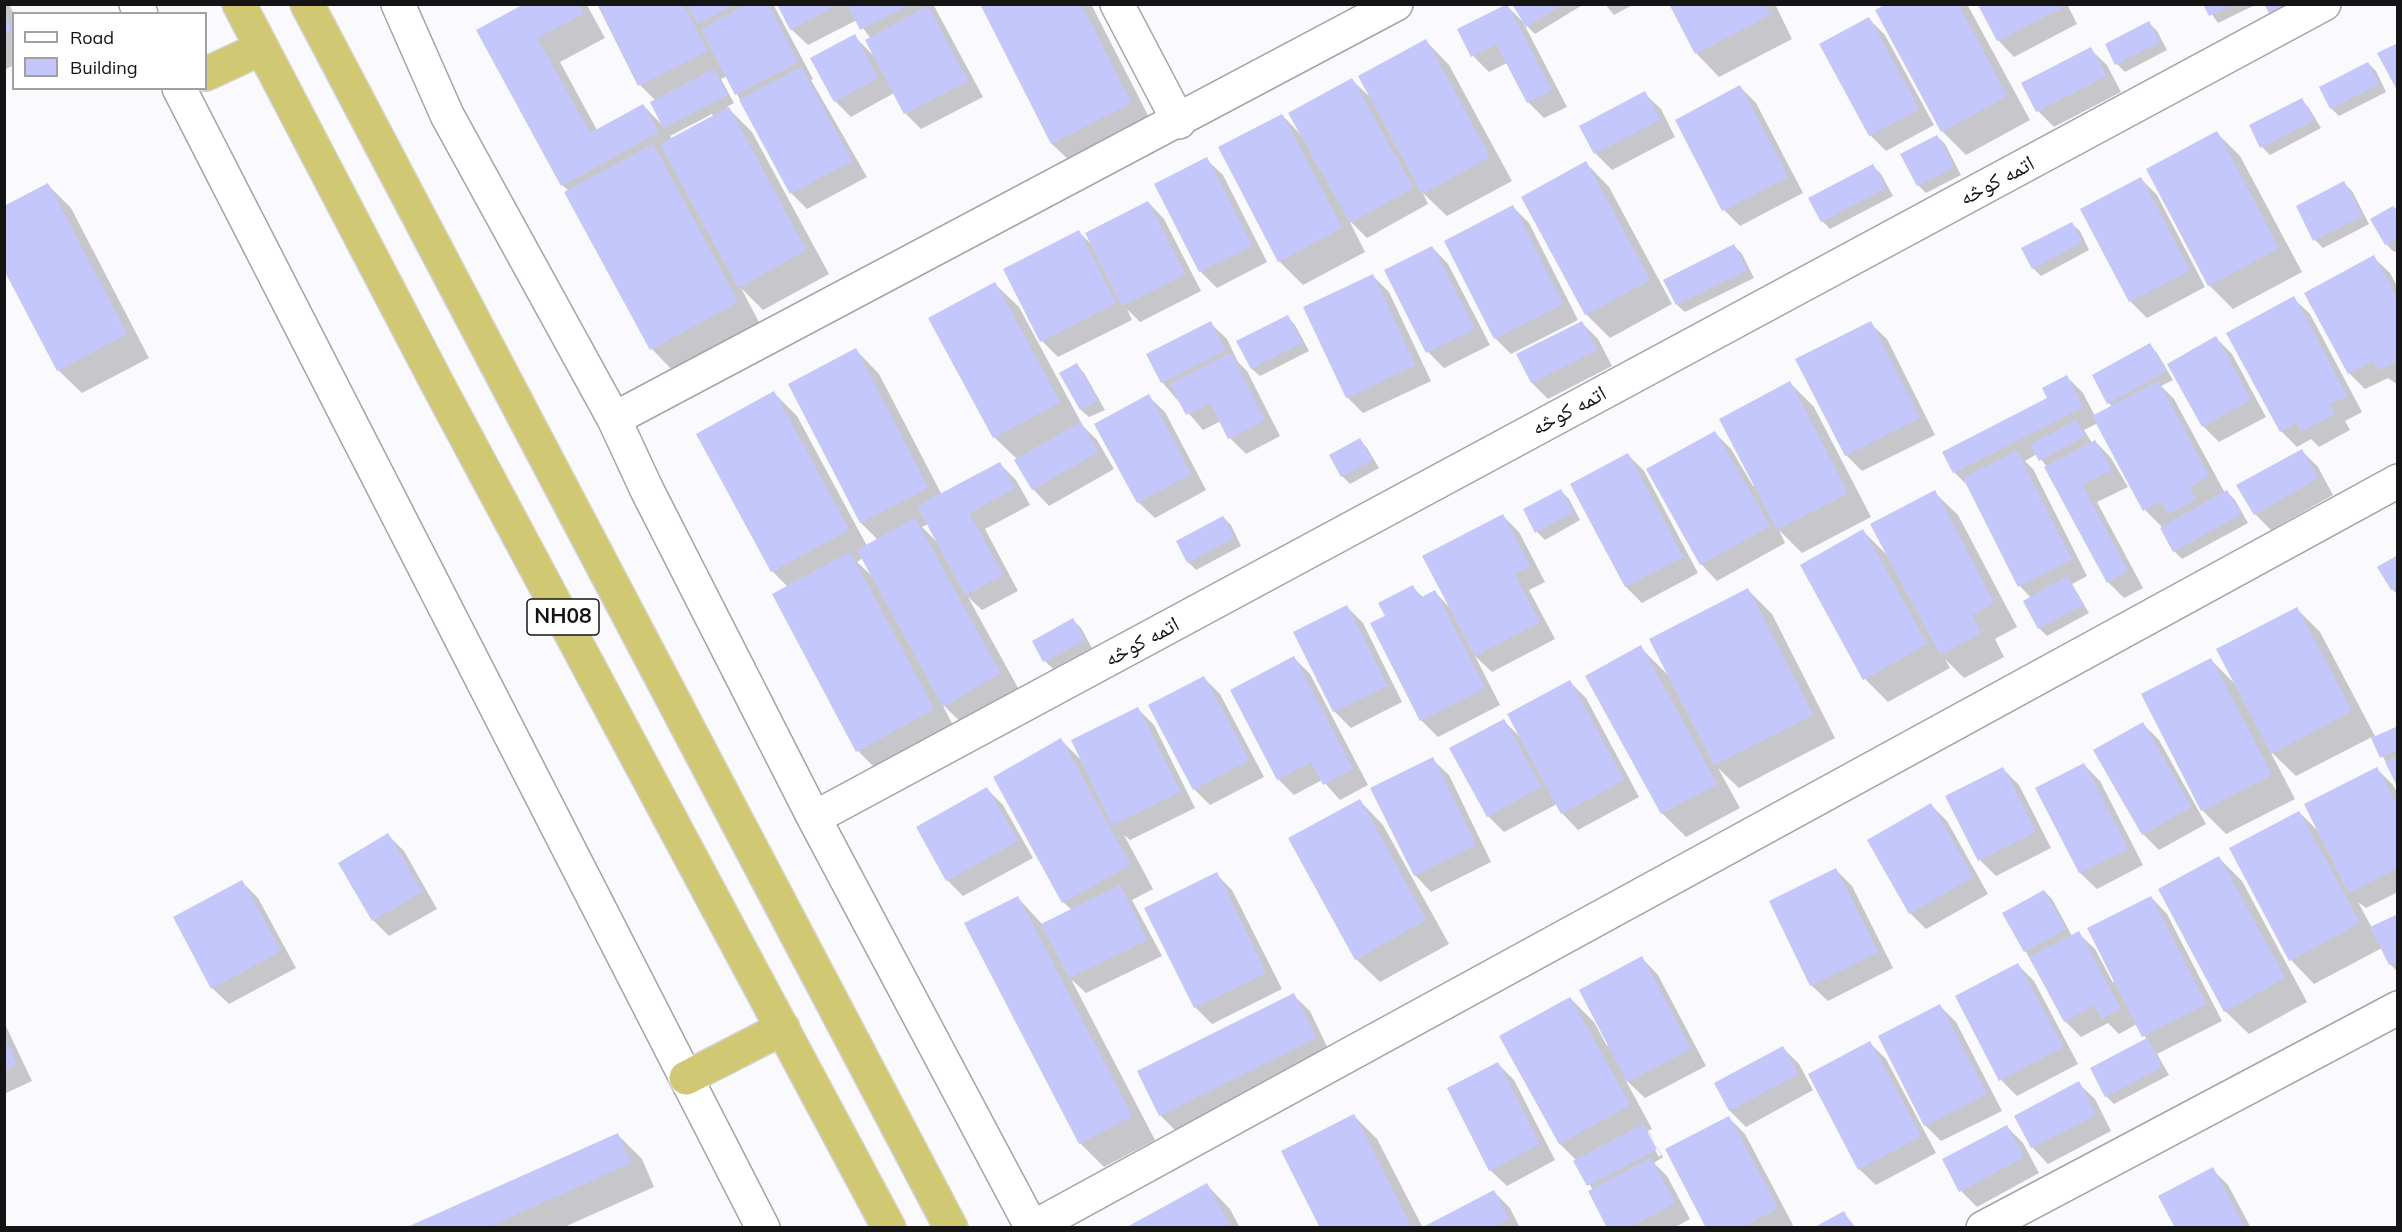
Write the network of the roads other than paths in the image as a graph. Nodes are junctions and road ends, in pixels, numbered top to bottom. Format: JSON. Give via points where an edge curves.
{"nodes":[{"id":1,"x":239,"y":4,"type":"edge"},
{"id":2,"x":307,"y":4,"type":"edge"},
{"id":3,"x":398,"y":4,"type":"edge"},
{"id":4,"x":1117,"y":4,"type":"edge"},
{"id":5,"x":1396,"y":4,"type":"edge"},
{"id":6,"x":2324,"y":4,"type":"edge"},
{"id":7,"x":262,"y":48,"type":"junction"},
{"id":8,"x":207,"y":74,"type":"edge"},
{"id":9,"x":180,"y":90,"type":"edge"},
{"id":10,"x":1179,"y":122,"type":"junction"},
{"id":11,"x":614,"y":419,"type":"junction"},
{"id":12,"x":2397,"y":481,"type":"edge"},
{"id":13,"x":814,"y":818,"type":"junction"},
{"id":14,"x":2397,"y":1008,"type":"edge"},
{"id":15,"x":783,"y":1028,"type":"junction"},
{"id":16,"x":686,"y":1078,"type":"junction"},
{"id":17,"x":763,"y":1227,"type":"edge"},
{"id":18,"x":889,"y":1227,"type":"edge"},
{"id":19,"x":951,"y":1227,"type":"edge"},
{"id":20,"x":1983,"y":1227,"type":"edge"}],
"edges":[{"from":1,"to":7,"type":"highway","number":"NH08"},
{"from":2,"to":19,"type":"highway","number":"NH08"},
{"from":3,"to":11,"type":"street","via":[[447,115]]},
{"from":4,"to":10,"type":"street"},
{"from":5,"to":10,"type":"street"},
{"from":6,"to":13,"type":"street","name":"اتمه کوڅه"},
{"from":7,"to":8,"type":"highway"},
{"from":7,"to":15,"type":"highway","number":"NH08"},
{"from":9,"to":16,"type":"street"},
{"from":10,"to":11,"type":"street"},
{"from":11,"to":13,"type":"street"},
{"from":12,"to":13,"type":"street","via":[[1032,1227]]},
{"from":14,"to":20,"type":"street"},
{"from":15,"to":16,"type":"highway"},
{"from":15,"to":18,"type":"highway","number":"NH08"},
{"from":16,"to":17,"type":"street"}]}
